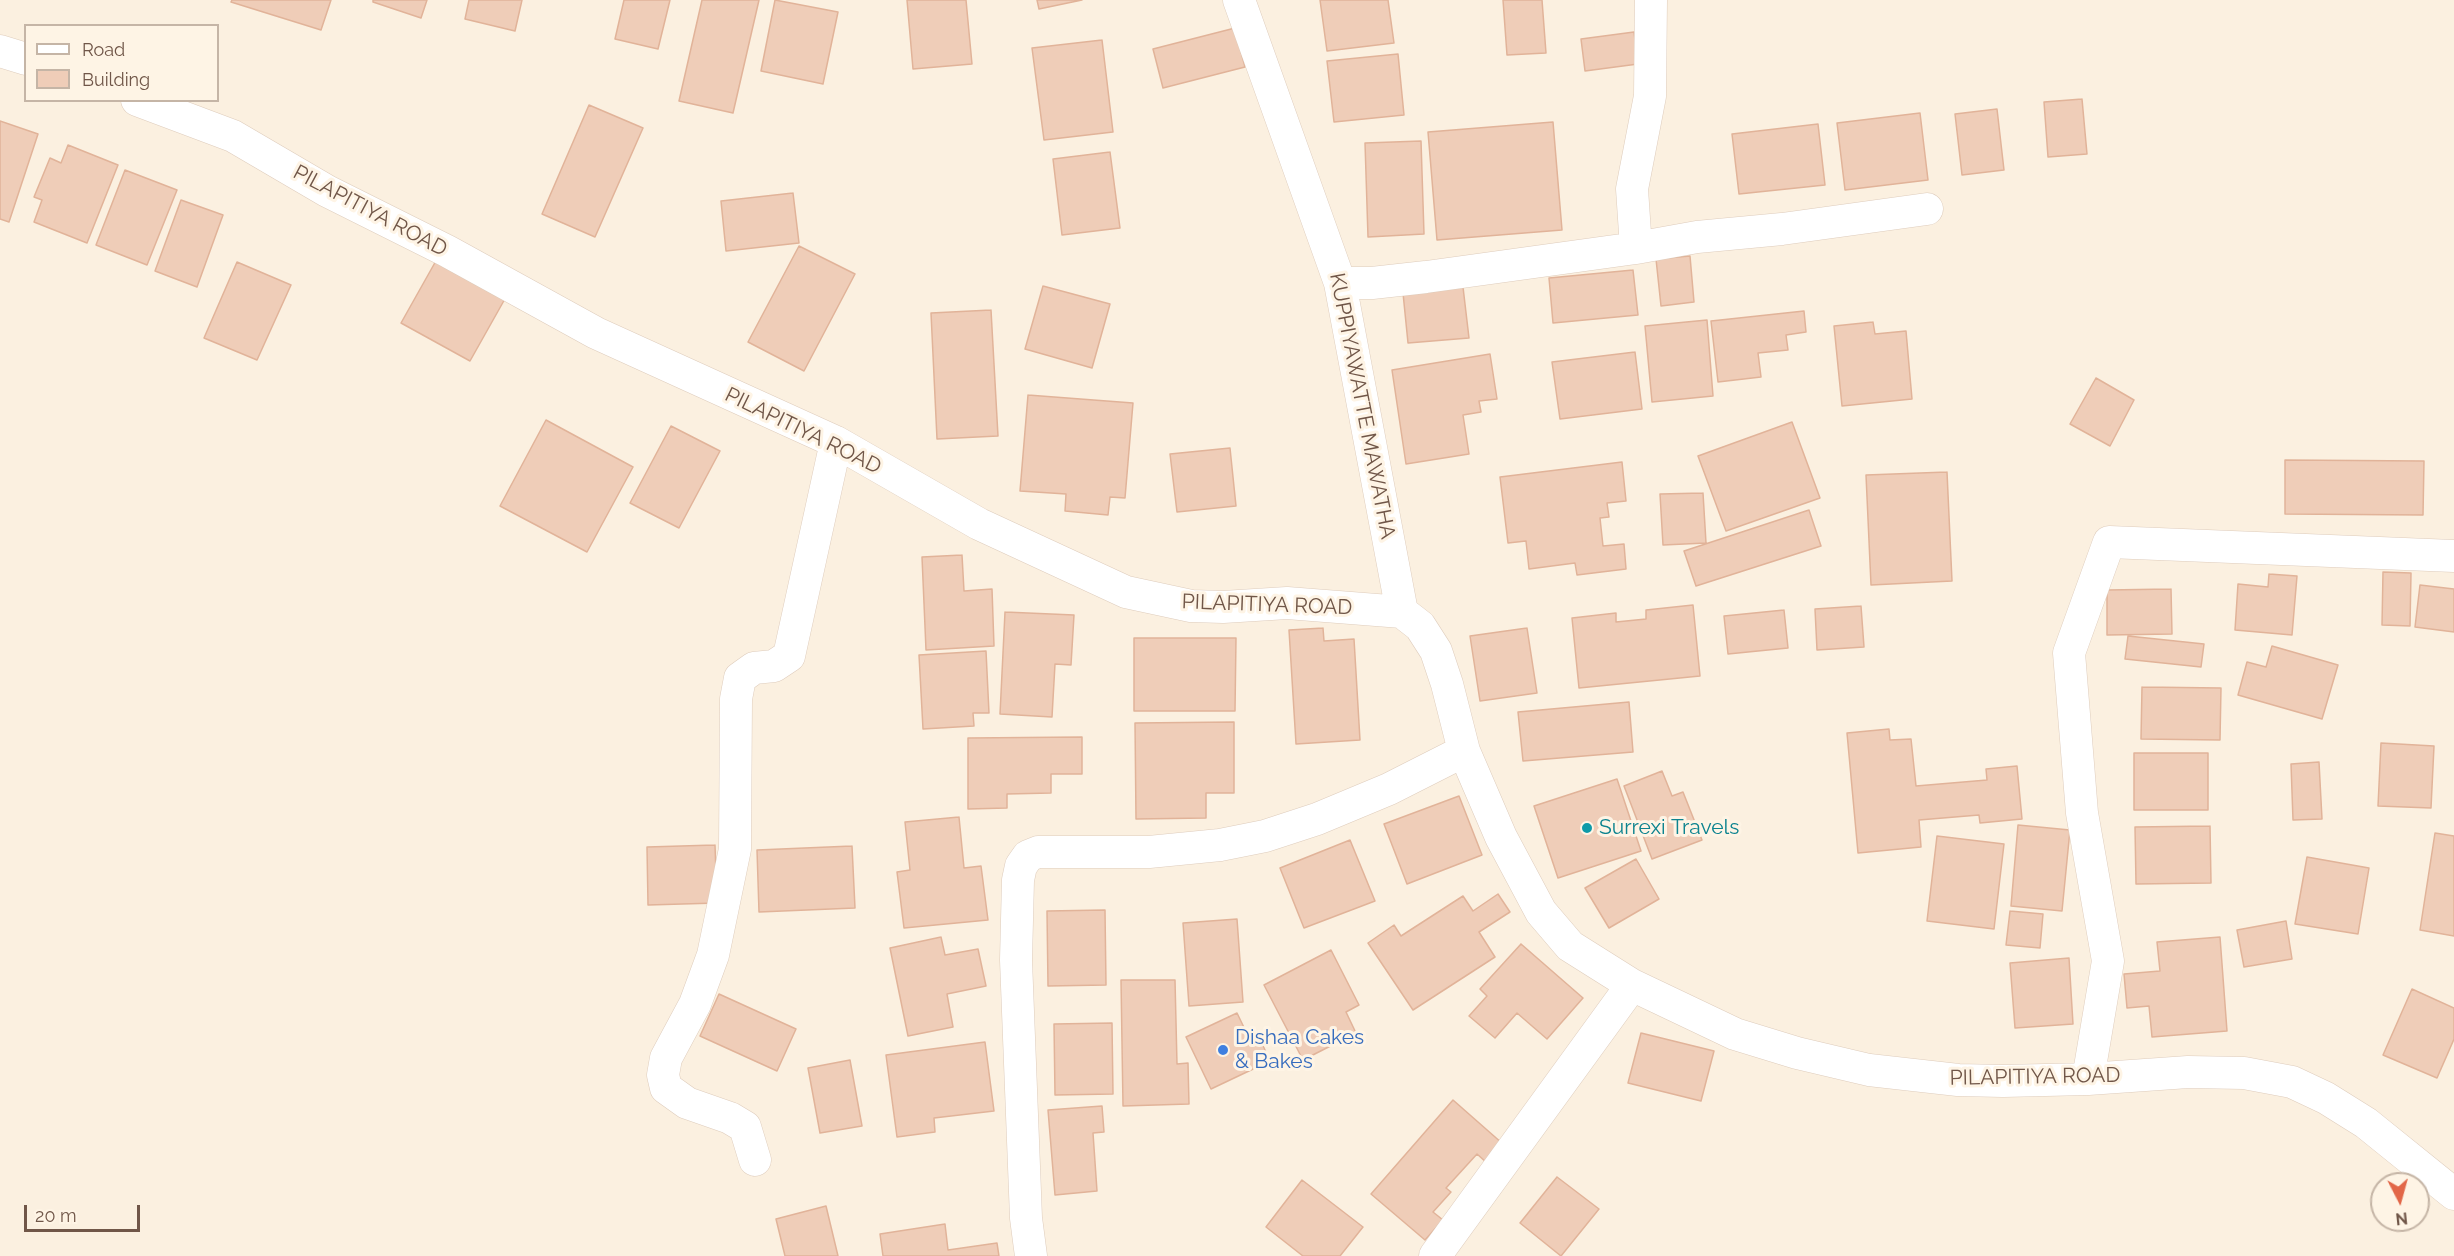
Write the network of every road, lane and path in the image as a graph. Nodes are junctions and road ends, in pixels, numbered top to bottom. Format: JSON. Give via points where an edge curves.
{"nodes":[{"id":1,"x":1239,"y":0,"type":"edge"},
{"id":2,"x":1652,"y":0,"type":"edge"},
{"id":3,"x":0,"y":51,"type":"edge"},
{"id":4,"x":24,"y":58,"type":"edge"},
{"id":5,"x":142,"y":102,"type":"edge"},
{"id":6,"x":1927,"y":209,"type":"dead end"},
{"id":7,"x":1636,"y":248,"type":"junction"},
{"id":8,"x":1340,"y":283,"type":"junction"},
{"id":9,"x":836,"y":442,"type":"junction"},
{"id":10,"x":2454,"y":556,"type":"edge"},
{"id":11,"x":1402,"y":612,"type":"junction"},
{"id":12,"x":1464,"y":751,"type":"junction"},
{"id":13,"x":1632,"y":986,"type":"junction"},
{"id":14,"x":2088,"y":1079,"type":"junction"},
{"id":15,"x":755,"y":1160,"type":"dead end"},
{"id":16,"x":2454,"y":1194,"type":"edge"},
{"id":17,"x":1031,"y":1256,"type":"edge"},
{"id":18,"x":1435,"y":1256,"type":"edge"}],
"edges":[{"from":1,"to":8,"type":"street","name":"KUPPIYAWATTE MAWATHA"},
{"from":2,"to":7,"type":"street","via":[[1650,96],[1632,189]]},
{"from":3,"to":4,"type":"street"},
{"from":5,"to":9,"type":"street","name":"PILAPITIYA ROAD","via":[[232,136],[327,191],[596,333]]},
{"from":6,"to":7,"type":"street"},
{"from":7,"to":8,"type":"street","via":[[1415,278]]},
{"from":8,"to":11,"type":"street","name":"KUPPIYAWATTE MAWATHA"},
{"from":9,"to":11,"type":"street","name":"PILAPITIYA ROAD","via":[[979,524],[1126,592],[1191,606],[1287,603]]},
{"from":9,"to":15,"type":"street","via":[[789,656],[774,666],[754,668],[740,678],[736,699],[735,849],[729,880],[713,955],[695,1005],[666,1058],[663,1075],[666,1088],[687,1104],[745,1127]]},
{"from":10,"to":14,"type":"street","via":[[2109,542],[2069,653],[2082,813],[2108,961]]},
{"from":11,"to":12,"type":"street","name":"PILAPITIYA ROAD","via":[[1420,626],[1436,651]]},
{"from":12,"to":13,"type":"street","name":"PILAPITIYA ROAD","via":[[1501,837],[1540,912],[1570,946]]},
{"from":12,"to":17,"type":"street","via":[[1389,789],[1265,836],[1149,852],[1038,852],[1028,856],[1018,880],[1016,936]]},
{"from":13,"to":14,"type":"street","name":"PILAPITIYA ROAD","via":[[1735,1034],[1869,1070],[2003,1082]]},
{"from":13,"to":18,"type":"street"},
{"from":14,"to":16,"type":"street","name":"PILAPITIYA ROAD","via":[[2188,1072],[2244,1073],[2292,1082],[2366,1123]]}]}
